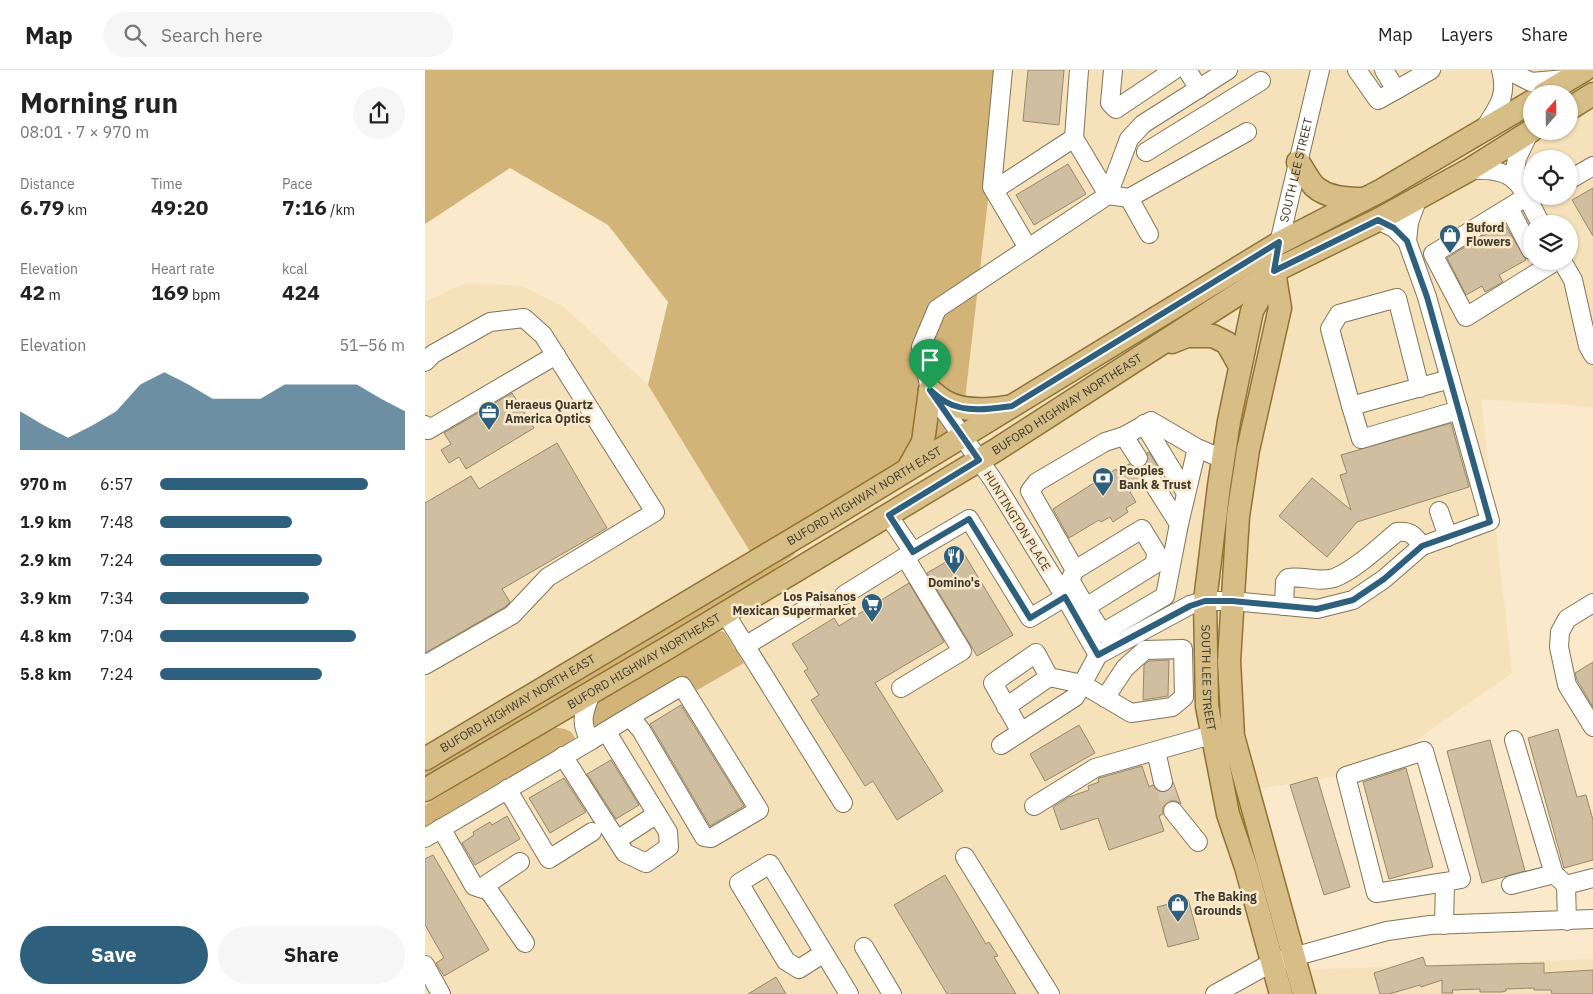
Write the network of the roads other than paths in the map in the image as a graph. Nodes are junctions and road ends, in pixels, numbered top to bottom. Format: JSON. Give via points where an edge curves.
{"nodes":[{"id":1,"x":1003,"y":70,"type":"edge"},
{"id":2,"x":1079,"y":70,"type":"edge"},
{"id":3,"x":1113,"y":70,"type":"edge"},
{"id":4,"x":1174,"y":70,"type":"edge"},
{"id":5,"x":1187,"y":70,"type":"edge"},
{"id":6,"x":1320,"y":70,"type":"edge"},
{"id":7,"x":1357,"y":70,"type":"edge"},
{"id":8,"x":1385,"y":70,"type":"edge"},
{"id":9,"x":1431,"y":70,"type":"edge"},
{"id":10,"x":1501,"y":70,"type":"edge"},
{"id":11,"x":1507,"y":70,"type":"edge"},
{"id":12,"x":1223,"y":71,"type":"edge"},
{"id":13,"x":1577,"y":75,"type":"edge"},
{"id":14,"x":1261,"y":81,"type":"dead end"},
{"id":15,"x":1560,"y":85,"type":"edge"},
{"id":16,"x":1199,"y":89,"type":"junction"},
{"id":17,"x":1396,"y":90,"type":"junction"},
{"id":18,"x":1593,"y":94,"type":"edge"},
{"id":19,"x":1578,"y":103,"type":"edge"},
{"id":20,"x":1523,"y":107,"type":"edge"},
{"id":21,"x":1484,"y":130,"type":"junction"},
{"id":22,"x":1247,"y":132,"type":"dead end"},
{"id":23,"x":1523,"y":136,"type":"edge"},
{"id":24,"x":1074,"y":138,"type":"junction"},
{"id":25,"x":1526,"y":140,"type":"edge"},
{"id":26,"x":1146,"y":152,"type":"dead end"},
{"id":27,"x":1298,"y":162,"type":"junction"},
{"id":28,"x":1593,"y":166,"type":"edge"},
{"id":29,"x":1469,"y":170,"type":"junction"},
{"id":30,"x":1578,"y":175,"type":"edge"},
{"id":31,"x":1514,"y":178,"type":"junction"},
{"id":32,"x":1523,"y":188,"type":"edge"},
{"id":33,"x":994,"y":190,"type":"junction"},
{"id":34,"x":1373,"y":194,"type":"junction"},
{"id":35,"x":1108,"y":195,"type":"junction"},
{"id":36,"x":1129,"y":198,"type":"junction"},
{"id":37,"x":1418,"y":198,"type":"junction"},
{"id":38,"x":1523,"y":203,"type":"edge"},
{"id":39,"x":1509,"y":208,"type":"junction"},
{"id":40,"x":1378,"y":220,"type":"junction"},
{"id":41,"x":1149,"y":234,"type":"dead end"},
{"id":42,"x":1523,"y":235,"type":"edge"},
{"id":43,"x":1407,"y":241,"type":"junction"},
{"id":44,"x":1279,"y":242,"type":"junction"},
{"id":45,"x":1028,"y":248,"type":"junction"},
{"id":46,"x":1536,"y":270,"type":"edge"},
{"id":47,"x":1567,"y":270,"type":"edge"},
{"id":48,"x":1274,"y":271,"type":"junction"},
{"id":49,"x":1589,"y":332,"type":"edge"},
{"id":50,"x":1151,"y":351,"type":"junction"},
{"id":51,"x":556,"y":355,"type":"junction"},
{"id":52,"x":1593,"y":355,"type":"edge"},
{"id":53,"x":425,"y":362,"type":"edge"},
{"id":54,"x":1240,"y":366,"type":"junction"},
{"id":55,"x":1450,"y":379,"type":"junction"},
{"id":56,"x":1420,"y":388,"type":"junction"},
{"id":57,"x":930,"y":390,"type":"junction"},
{"id":58,"x":1012,"y":406,"type":"junction"},
{"id":59,"x":1351,"y":406,"type":"junction"},
{"id":60,"x":1459,"y":410,"type":"junction"},
{"id":61,"x":1144,"y":424,"type":"junction"},
{"id":62,"x":425,"y":425,"type":"edge"},
{"id":63,"x":1125,"y":436,"type":"junction"},
{"id":64,"x":962,"y":437,"type":"junction"},
{"id":65,"x":1197,"y":448,"type":"junction"},
{"id":66,"x":1139,"y":458,"type":"tunnel mouth"},
{"id":67,"x":1223,"y":459,"type":"junction"},
{"id":68,"x":979,"y":460,"type":"junction"},
{"id":69,"x":907,"y":470,"type":"junction"},
{"id":70,"x":1151,"y":480,"type":"tunnel mouth"},
{"id":71,"x":1186,"y":492,"type":"junction"},
{"id":72,"x":1439,"y":511,"type":"dead end"},
{"id":73,"x":889,"y":515,"type":"junction"},
{"id":74,"x":1179,"y":524,"type":"junction"},
{"id":75,"x":1448,"y":537,"type":"junction"},
{"id":76,"x":1422,"y":546,"type":"junction"},
{"id":77,"x":909,"y":554,"type":"junction"},
{"id":78,"x":1075,"y":570,"type":"junction"},
{"id":79,"x":844,"y":595,"type":"dead end"},
{"id":80,"x":1165,"y":596,"type":"junction"},
{"id":81,"x":1065,"y":597,"type":"junction"},
{"id":82,"x":1205,"y":601,"type":"junction"},
{"id":83,"x":1232,"y":601,"type":"junction"},
{"id":84,"x":1593,"y":603,"type":"edge"},
{"id":85,"x":811,"y":606,"type":"dead end"},
{"id":86,"x":1283,"y":606,"type":"junction"},
{"id":87,"x":1086,"y":607,"type":"junction"},
{"id":88,"x":725,"y":613,"type":"junction"},
{"id":89,"x":1175,"y":614,"type":"junction"},
{"id":90,"x":1102,"y":633,"type":"junction"},
{"id":91,"x":745,"y":646,"type":"junction"},
{"id":92,"x":1206,"y":648,"type":"junction"},
{"id":93,"x":1183,"y":649,"type":"junction"},
{"id":94,"x":1098,"y":655,"type":"junction"},
{"id":95,"x":425,"y":665,"type":"edge"},
{"id":96,"x":1049,"y":677,"type":"junction"},
{"id":97,"x":1082,"y":684,"type":"junction"},
{"id":98,"x":901,"y":688,"type":"dead end"},
{"id":99,"x":591,"y":693,"type":"junction"},
{"id":100,"x":1105,"y":698,"type":"junction"},
{"id":101,"x":1006,"y":706,"type":"junction"},
{"id":102,"x":630,"y":717,"type":"junction"},
{"id":103,"x":549,"y":718,"type":"junction"},
{"id":104,"x":1593,"y":727,"type":"edge"},
{"id":105,"x":606,"y":730,"type":"junction"},
{"id":106,"x":1021,"y":732,"type":"junction"},
{"id":107,"x":586,"y":734,"type":"junction"},
{"id":108,"x":1213,"y":737,"type":"junction"},
{"id":109,"x":1514,"y":740,"type":"dead end"},
{"id":110,"x":1001,"y":745,"type":"dead end"},
{"id":111,"x":1156,"y":751,"type":"junction"},
{"id":112,"x":563,"y":756,"type":"junction"},
{"id":113,"x":425,"y":759,"type":"edge"},
{"id":114,"x":1163,"y":782,"type":"tunnel mouth"},
{"id":115,"x":507,"y":789,"type":"junction"},
{"id":116,"x":425,"y":790,"type":"edge"},
{"id":117,"x":843,"y":803,"type":"dead end"},
{"id":118,"x":1034,"y":806,"type":"dead end"},
{"id":119,"x":1173,"y":811,"type":"tunnel mouth"},
{"id":120,"x":657,"y":814,"type":"junction"},
{"id":121,"x":441,"y":828,"type":"junction"},
{"id":122,"x":592,"y":832,"type":"dead end"},
{"id":123,"x":425,"y":838,"type":"edge"},
{"id":124,"x":617,"y":840,"type":"junction"},
{"id":125,"x":1198,"y":842,"type":"dead end"},
{"id":126,"x":965,"y":857,"type":"dead end"},
{"id":127,"x":520,"y":862,"type":"dead end"},
{"id":128,"x":1593,"y":878,"type":"edge"},
{"id":129,"x":1560,"y":880,"type":"junction"},
{"id":130,"x":1445,"y":882,"type":"junction"},
{"id":131,"x":1511,"y":885,"type":"dead end"},
{"id":132,"x":481,"y":888,"type":"junction"},
{"id":133,"x":1593,"y":919,"type":"edge"},
{"id":134,"x":1567,"y":921,"type":"junction"},
{"id":135,"x":1444,"y":925,"type":"junction"},
{"id":136,"x":525,"y":943,"type":"dead end"},
{"id":137,"x":864,"y":947,"type":"dead end"},
{"id":138,"x":824,"y":953,"type":"junction"},
{"id":139,"x":1293,"y":957,"type":"junction"},
{"id":140,"x":1271,"y":963,"type":"junction"},
{"id":141,"x":425,"y":965,"type":"edge"},
{"id":142,"x":441,"y":994,"type":"edge"},
{"id":143,"x":849,"y":994,"type":"edge"},
{"id":144,"x":892,"y":994,"type":"edge"},
{"id":145,"x":1050,"y":994,"type":"edge"},
{"id":146,"x":1215,"y":994,"type":"edge"},
{"id":147,"x":1281,"y":994,"type":"edge"},
{"id":148,"x":1304,"y":994,"type":"edge"}],
"edges":[{"from":1,"to":33,"type":"street"},
{"from":2,"to":24,"type":"street"},
{"from":3,"to":4,"type":"street","via":[[1110,103],[1115,109]]},
{"from":5,"to":16,"type":"street"},
{"from":6,"to":27,"type":"street","name":"SOUTH LEE STREET"},
{"from":7,"to":17,"type":"street","via":[[1378,100]]},
{"from":8,"to":17,"type":"street"},
{"from":9,"to":17,"type":"street"},
{"from":10,"to":21,"type":"street","via":[[1504,81],[1501,101]]},
{"from":11,"to":13,"type":"street","via":[[1531,82]]},
{"from":12,"to":16,"type":"street"},
{"from":13,"to":15,"type":"main road"},
{"from":14,"to":26,"type":"street"},
{"from":16,"to":35,"type":"street","via":[[1143,124],[1129,139]]},
{"from":18,"to":19,"type":"main road"},
{"from":20,"to":21,"type":"main road"},
{"from":21,"to":34,"type":"main road"},
{"from":22,"to":36,"type":"street"},
{"from":23,"to":29,"type":"main road","name":"BUFORD HIGHWAY NORTHEAST"},
{"from":24,"to":33,"type":"street"},
{"from":24,"to":35,"type":"street"},
{"from":25,"to":31,"type":"street","via":[[1517,158]]},
{"from":27,"to":34,"type":"main road","via":[[1315,186],[1327,194],[1348,199]]},
{"from":27,"to":44,"type":"street","name":"SOUTH LEE STREET"},
{"from":28,"to":30,"type":"street"},
{"from":29,"to":31,"type":"street","via":[[1489,169]]},
{"from":29,"to":37,"type":"main road","name":"BUFORD HIGHWAY NORTHEAST"},
{"from":31,"to":32,"type":"street"},
{"from":33,"to":45,"type":"street"},
{"from":34,"to":44,"type":"main road","name":"BUFORD HIGHWAY NORTH EAST"},
{"from":35,"to":36,"type":"street"},
{"from":35,"to":45,"type":"street"},
{"from":36,"to":41,"type":"street"},
{"from":37,"to":40,"type":"main road","name":"BUFORD HIGHWAY NORTHEAST"},
{"from":37,"to":43,"type":"street","via":[[1409,222]]},
{"from":38,"to":39,"type":"street"},
{"from":39,"to":42,"type":"street"},
{"from":39,"to":46,"type":"street","via":[[1433,254],[1466,318]]},
{"from":40,"to":43,"type":"street","via":[[1394,228]]},
{"from":40,"to":48,"type":"main road","name":"BUFORD HIGHWAY NORTHEAST"},
{"from":43,"to":55,"type":"street"},
{"from":44,"to":48,"type":"main road","name":"SOUTH LEE STREET"},
{"from":44,"to":58,"type":"main road","name":"BUFORD HIGHWAY NORTH EAST"},
{"from":45,"to":57,"type":"street","via":[[937,309],[921,347]]},
{"from":47,"to":49,"type":"street"},
{"from":48,"to":50,"type":"main road","name":"BUFORD HIGHWAY NORTHEAST"},
{"from":48,"to":54,"type":"main road","name":"SOUTH LEE STREET","via":[[1251,311]]},
{"from":48,"to":83,"type":"main road","name":"SOUTH LEE STREET","via":[[1280,308],[1248,450],[1238,516]]},
{"from":49,"to":52,"type":"street","via":[[1588,346]]},
{"from":50,"to":54,"type":"main road","via":[[1187,336],[1213,336],[1227,343]]},
{"from":50,"to":68,"type":"main road","name":"BUFORD HIGHWAY NORTHEAST"},
{"from":51,"to":53,"type":"street","via":[[543,335],[524,318],[491,322],[433,354]]},
{"from":51,"to":62,"type":"street","via":[[428,430]]},
{"from":51,"to":95,"type":"street","via":[[655,512],[548,577],[512,615]]},
{"from":54,"to":67,"type":"main road","name":"SOUTH LEE STREET"},
{"from":55,"to":56,"type":"street"},
{"from":55,"to":60,"type":"street"},
{"from":56,"to":59,"type":"street"},
{"from":56,"to":59,"type":"street","via":[[1397,298],[1339,314],[1330,329]]},
{"from":57,"to":58,"type":"main road","via":[[947,403],[959,407],[985,410]]},
{"from":57,"to":64,"type":"street","name":"HUNTINGTON PLACE"},
{"from":57,"to":69,"type":"main road","via":[[923,442]]},
{"from":58,"to":64,"type":"main road","name":"BUFORD HIGHWAY NORTH EAST"},
{"from":59,"to":60,"type":"street","via":[[1361,439]]},
{"from":60,"to":75,"type":"street","via":[[1490,522]]},
{"from":61,"to":63,"type":"street"},
{"from":61,"to":65,"type":"street","via":[[1158,423]]},
{"from":61,"to":71,"type":"street"},
{"from":63,"to":66,"type":"street"},
{"from":63,"to":78,"type":"street","via":[[1105,442],[1045,476],[1030,490]]},
{"from":64,"to":68,"type":"street","name":"HUNTINGTON PLACE"},
{"from":64,"to":69,"type":"main road","name":"BUFORD HIGHWAY NORTH EAST"},
{"from":65,"to":67,"type":"street"},
{"from":65,"to":71,"type":"street"},
{"from":67,"to":82,"type":"main road","name":"SOUTH LEE STREET"},
{"from":68,"to":73,"type":"main road","name":"BUFORD HIGHWAY NORTHEAST"},
{"from":68,"to":81,"type":"street","name":"HUNTINGTON PLACE"},
{"from":69,"to":113,"type":"main road","name":"BUFORD HIGHWAY NORTH EAST"},
{"from":70,"to":74,"type":"street"},
{"from":71,"to":74,"type":"street"},
{"from":72,"to":75,"type":"street"},
{"from":73,"to":77,"type":"street"},
{"from":73,"to":88,"type":"main road","name":"BUFORD HIGHWAY NORTHEAST"},
{"from":74,"to":80,"type":"street"},
{"from":75,"to":76,"type":"street"},
{"from":76,"to":86,"type":"street","via":[[1384,579],[1353,600],[1317,609]]},
{"from":76,"to":86,"type":"street","via":[[1414,535],[1397,532],[1354,566],[1333,578],[1288,578]]},
{"from":77,"to":79,"type":"street"},
{"from":77,"to":81,"type":"street","via":[[969,519],[1030,618]]},
{"from":77,"to":98,"type":"street","via":[[962,651]]},
{"from":78,"to":87,"type":"street","via":[[1070,580]]},
{"from":78,"to":87,"type":"street","via":[[1143,529],[1157,552],[1155,564]]},
{"from":80,"to":89,"type":"street"},
{"from":80,"to":90,"type":"street"},
{"from":81,"to":94,"type":"street","name":"HUNTINGTON PLACE"},
{"from":82,"to":83,"type":"street"},
{"from":82,"to":89,"type":"street"},
{"from":82,"to":92,"type":"main road","name":"SOUTH LEE STREET"},
{"from":83,"to":86,"type":"street"},
{"from":83,"to":139,"type":"main road","name":"SOUTH LEE STREET","via":[[1229,661],[1233,736]]},
{"from":84,"to":104,"type":"street","via":[[1567,618],[1560,632],[1559,646],[1567,685]]},
{"from":85,"to":91,"type":"street"},
{"from":87,"to":90,"type":"street"},
{"from":88,"to":91,"type":"street"},
{"from":88,"to":99,"type":"main road","name":"BUFORD HIGHWAY NORTHEAST"},
{"from":89,"to":94,"type":"street"},
{"from":90,"to":94,"type":"street"},
{"from":91,"to":117,"type":"street"},
{"from":92,"to":93,"type":"street"},
{"from":92,"to":108,"type":"main road","name":"SOUTH LEE STREET","via":[[1207,706]]},
{"from":93,"to":100,"type":"street","via":[[1145,650],[1125,668]]},
{"from":93,"to":100,"type":"street","via":[[1185,697],[1172,707],[1131,714]]},
{"from":94,"to":97,"type":"street"},
{"from":96,"to":97,"type":"street"},
{"from":96,"to":101,"type":"street"},
{"from":96,"to":101,"type":"street","via":[[1036,654],[993,683]]},
{"from":97,"to":100,"type":"street"},
{"from":97,"to":106,"type":"street","via":[[1075,697]]},
{"from":99,"to":103,"type":"main road","name":"BUFORD HIGHWAY NORTHEAST"},
{"from":99,"to":107,"type":"street","via":[[584,713]]},
{"from":101,"to":106,"type":"street"},
{"from":102,"to":102,"type":"street","via":[[682,686],[759,810],[706,839]]},
{"from":102,"to":105,"type":"street"},
{"from":103,"to":107,"type":"street","via":[[569,721]]},
{"from":103,"to":116,"type":"main road","name":"BUFORD HIGHWAY NORTHEAST"},
{"from":105,"to":107,"type":"street"},
{"from":105,"to":120,"type":"street"},
{"from":106,"to":110,"type":"street"},
{"from":107,"to":112,"type":"street"},
{"from":108,"to":111,"type":"street"},
{"from":108,"to":140,"type":"main road","name":"SOUTH LEE STREET","via":[[1228,814]]},
{"from":109,"to":129,"type":"street"},
{"from":111,"to":114,"type":"street"},
{"from":111,"to":118,"type":"street","via":[[1095,768]]},
{"from":112,"to":115,"type":"street"},
{"from":112,"to":124,"type":"street"},
{"from":115,"to":121,"type":"street"},
{"from":115,"to":122,"type":"street","via":[[549,859]]},
{"from":119,"to":125,"type":"street"},
{"from":120,"to":124,"type":"street"},
{"from":120,"to":124,"type":"street","via":[[668,832],[669,847],[646,863],[625,853]]},
{"from":121,"to":123,"type":"street"},
{"from":121,"to":132,"type":"street","via":[[474,886]]},
{"from":126,"to":145,"type":"street"},
{"from":127,"to":132,"type":"street"},
{"from":128,"to":129,"type":"street"},
{"from":129,"to":131,"type":"street"},
{"from":129,"to":134,"type":"street"},
{"from":130,"to":130,"type":"street","via":[[1376,893],[1346,776],[1424,751],[1461,879]]},
{"from":130,"to":135,"type":"street"},
{"from":132,"to":136,"type":"street","via":[[489,891]]},
{"from":133,"to":134,"type":"street"},
{"from":134,"to":135,"type":"street"},
{"from":135,"to":139,"type":"street","via":[[1387,931]]},
{"from":137,"to":144,"type":"street"},
{"from":138,"to":138,"type":"street","via":[[770,864],[739,883],[786,961],[799,969]]},
{"from":138,"to":143,"type":"street"},
{"from":139,"to":140,"type":"street"},
{"from":139,"to":148,"type":"main road","name":"SOUTH LEE STREET"},
{"from":140,"to":146,"type":"street"},
{"from":140,"to":147,"type":"main road","name":"SOUTH LEE STREET"},
{"from":141,"to":142,"type":"street"}]}
